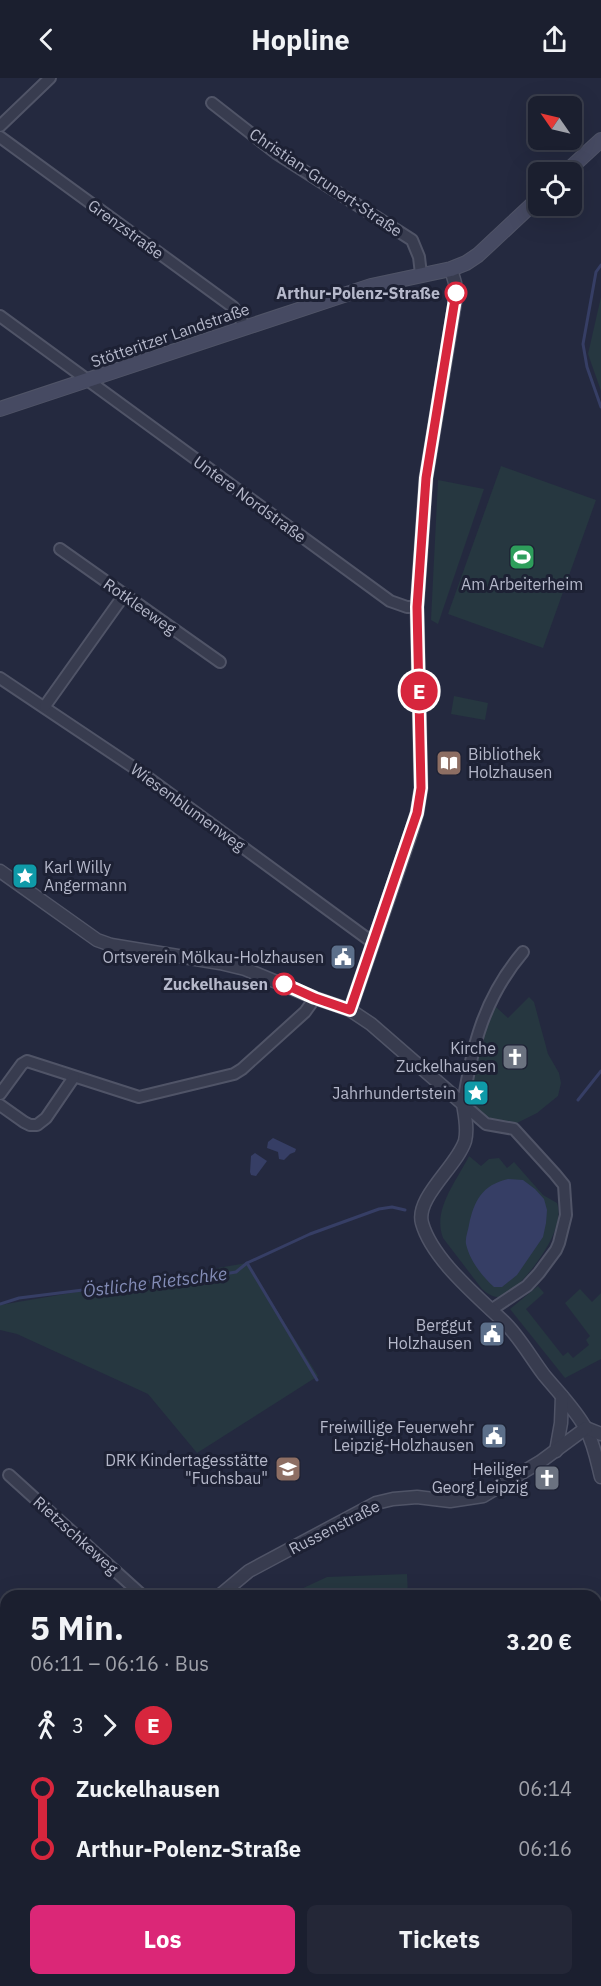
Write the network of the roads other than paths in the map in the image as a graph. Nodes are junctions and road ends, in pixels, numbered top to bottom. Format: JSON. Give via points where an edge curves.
{"nodes":[{"id":1,"x":50,"y":78,"type":"edge"},
{"id":2,"x":212,"y":103,"type":"dead end"},
{"id":3,"x":0,"y":126,"type":"edge"},
{"id":4,"x":0,"y":138,"type":"edge"},
{"id":5,"x":601,"y":140,"type":"edge"},
{"id":6,"x":578,"y":162,"type":"edge"},
{"id":7,"x":528,"y":208,"type":"edge"},
{"id":8,"x":451,"y":269,"type":"junction"},
{"id":9,"x":421,"y":274,"type":"junction"},
{"id":10,"x":0,"y":316,"type":"edge"},
{"id":11,"x":244,"y":327,"type":"junction"},
{"id":12,"x":88,"y":380,"type":"junction"},
{"id":13,"x":0,"y":409,"type":"edge"},
{"id":14,"x":60,"y":549,"type":"dead end"},
{"id":15,"x":124,"y":595,"type":"junction"},
{"id":16,"x":417,"y":607,"type":"junction"},
{"id":17,"x":220,"y":662,"type":"dead end"},
{"id":18,"x":0,"y":678,"type":"edge"},
{"id":19,"x":45,"y":706,"type":"junction"},
{"id":20,"x":0,"y":871,"type":"edge"},
{"id":21,"x":372,"y":942,"type":"junction"},
{"id":22,"x":523,"y":952,"type":"dead end"},
{"id":23,"x":315,"y":998,"type":"junction"},
{"id":24,"x":350,"y":1010,"type":"junction"},
{"id":25,"x":74,"y":1077,"type":"junction"},
{"id":26,"x":0,"y":1094,"type":"edge"},
{"id":27,"x":463,"y":1104,"type":"junction"},
{"id":28,"x":0,"y":1105,"type":"edge"},
{"id":29,"x":491,"y":1310,"type":"junction"},
{"id":30,"x":562,"y":1396,"type":"junction"},
{"id":31,"x":586,"y":1428,"type":"junction"},
{"id":32,"x":601,"y":1434,"type":"edge"},
{"id":33,"x":556,"y":1451,"type":"junction"},
{"id":34,"x":9,"y":1475,"type":"dead end"},
{"id":35,"x":601,"y":1477,"type":"edge"},
{"id":36,"x":136,"y":1590,"type":"edge"},
{"id":37,"x":226,"y":1590,"type":"edge"}],
"edges":[{"from":1,"to":3,"type":"street"},
{"from":2,"to":9,"type":"street","name":"Christian-Grunert-Straße","via":[[276,153],[412,240]]},
{"from":4,"to":11,"type":"street","name":"Grenzstraße","via":[[233,307]]},
{"from":5,"to":6,"type":"main road"},
{"from":7,"to":8,"type":"main road","name":"Stötteritzer Landstraße","via":[[478,255]]},
{"from":8,"to":9,"type":"main road","name":"Stötteritzer Landstraße"},
{"from":8,"to":16,"type":"street","via":[[456,296],[426,478]]},
{"from":9,"to":11,"type":"main road","name":"Stötteritzer Landstraße"},
{"from":10,"to":12,"type":"street","name":"Untere Nordstraße"},
{"from":11,"to":12,"type":"main road","name":"Stötteritzer Landstraße"},
{"from":12,"to":13,"type":"main road","name":"Stötteritzer Landstraße"},
{"from":12,"to":16,"type":"street","name":"Untere Nordstraße","via":[[390,601]]},
{"from":14,"to":15,"type":"street","name":"Rotkleeweg"},
{"from":15,"to":17,"type":"street","name":"Rotkleeweg"},
{"from":15,"to":19,"type":"street"},
{"from":16,"to":21,"type":"street","via":[[421,788],[411,833]]},
{"from":18,"to":19,"type":"street","name":"Wiesenblumenweg"},
{"from":19,"to":21,"type":"street","name":"Wiesenblumenweg"},
{"from":20,"to":23,"type":"street","via":[[104,943],[245,969]]},
{"from":21,"to":24,"type":"street"},
{"from":22,"to":27,"type":"street","via":[[497,988],[485,1014],[474,1044]]},
{"from":23,"to":24,"type":"street"},
{"from":23,"to":25,"type":"street","via":[[305,1012],[234,1074],[140,1097]]},
{"from":24,"to":27,"type":"street"},
{"from":25,"to":26,"type":"street","via":[[27,1061]]},
{"from":25,"to":28,"type":"street","via":[[37,1125],[24,1122]]},
{"from":27,"to":29,"type":"street","via":[[465,1141],[421,1210],[421,1219],[446,1263]]},
{"from":27,"to":29,"type":"street","via":[[486,1124],[514,1129],[564,1185],[566,1215],[559,1243],[524,1289]]},
{"from":29,"to":30,"type":"street","via":[[505,1322]]},
{"from":30,"to":31,"type":"street"},
{"from":30,"to":33,"type":"street"},
{"from":31,"to":32,"type":"street"},
{"from":31,"to":33,"type":"street","name":"Russenstraße"},
{"from":31,"to":35,"type":"street"},
{"from":33,"to":37,"type":"street","name":"Russenstraße","via":[[483,1496],[450,1502],[393,1498],[376,1503],[249,1571]]},
{"from":34,"to":36,"type":"street","name":"Rietzschkeweg"}]}
